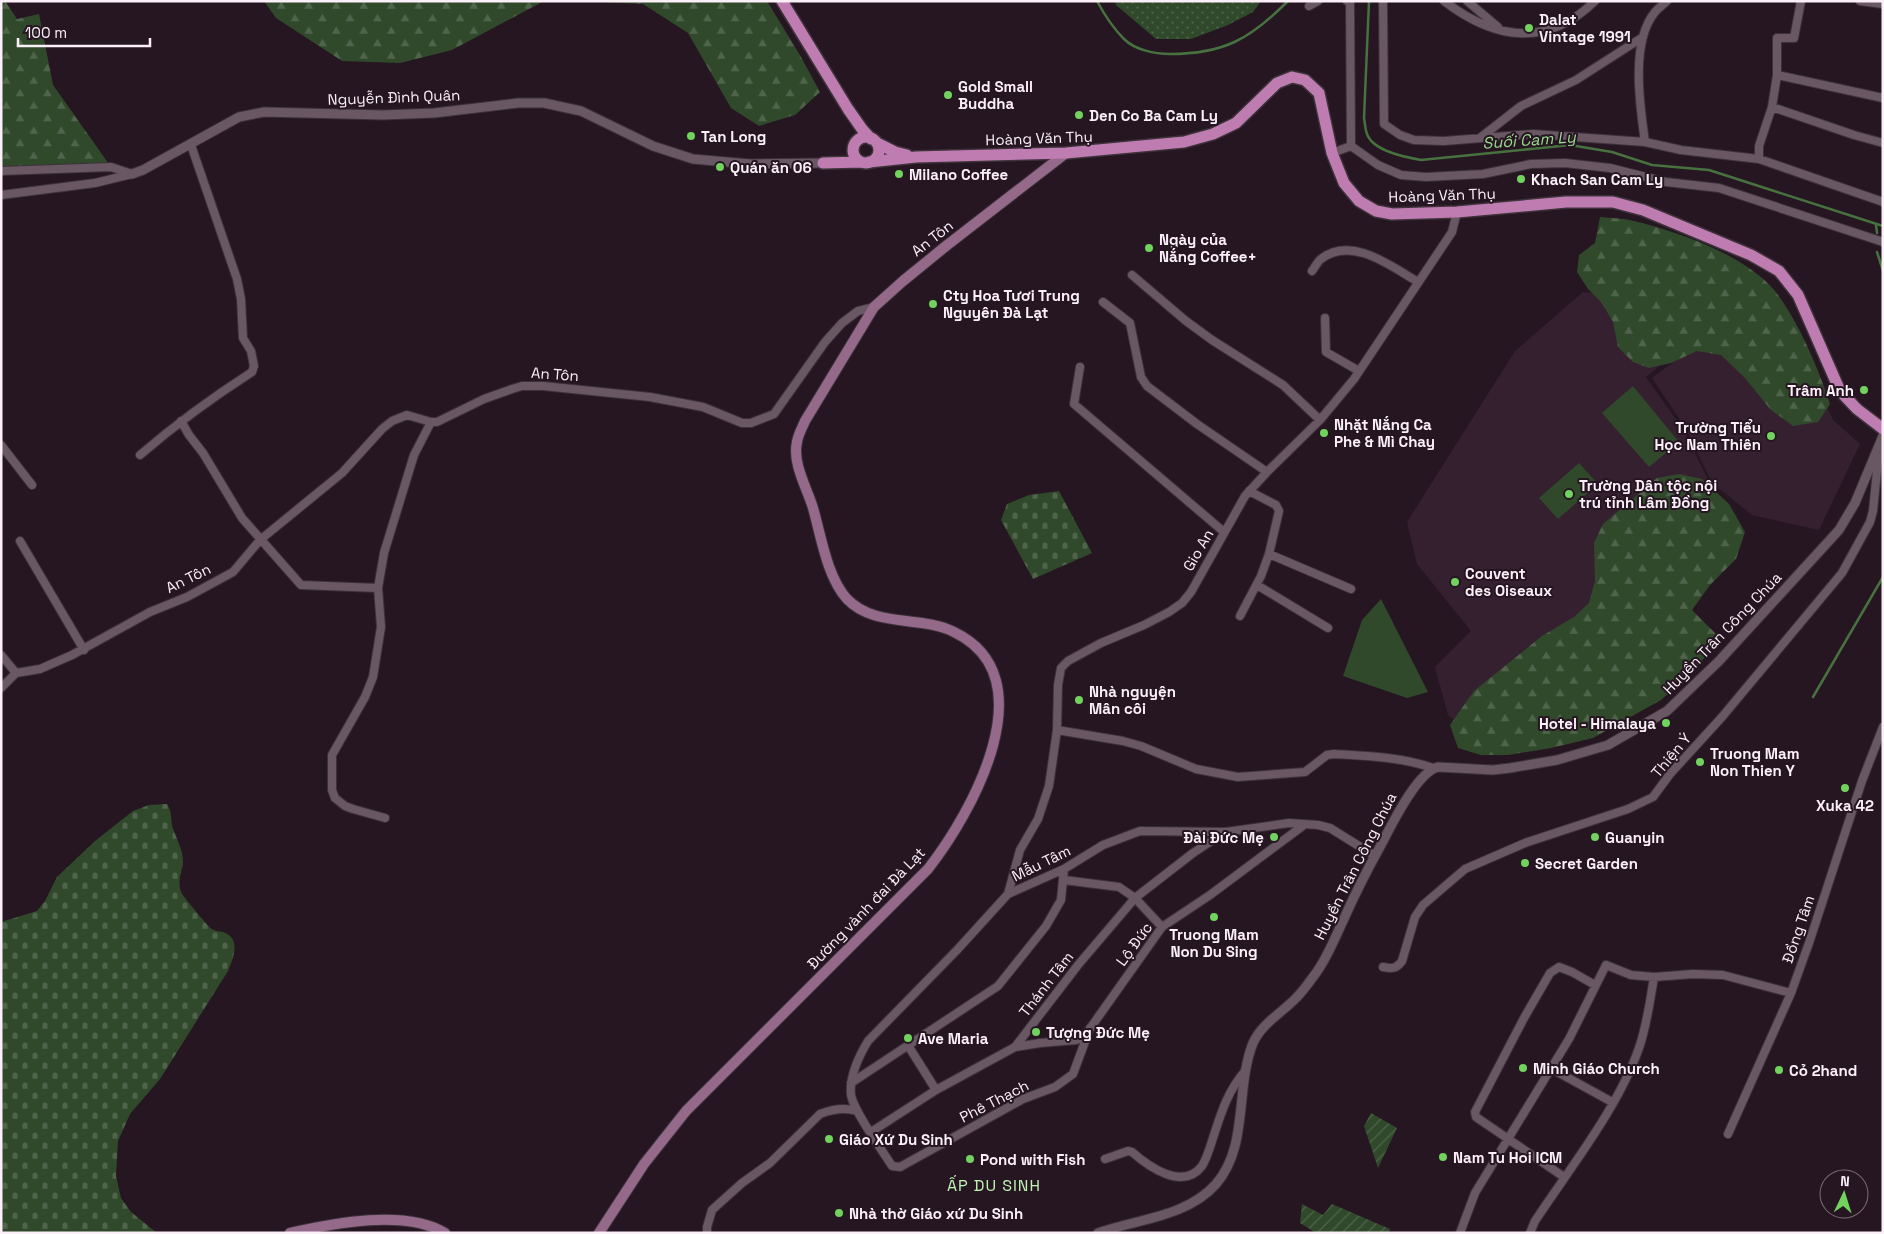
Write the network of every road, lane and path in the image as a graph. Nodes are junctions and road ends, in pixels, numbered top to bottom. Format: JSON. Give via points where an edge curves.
{"nodes":[{"id":1,"x":782,"y":1,"type":"edge"},
{"id":2,"x":1318,"y":1,"type":"edge"},
{"id":3,"x":1347,"y":1,"type":"edge"},
{"id":4,"x":1383,"y":1,"type":"edge"},
{"id":5,"x":1444,"y":1,"type":"edge"},
{"id":6,"x":1467,"y":1,"type":"edge"},
{"id":7,"x":1595,"y":1,"type":"edge"},
{"id":8,"x":1667,"y":1,"type":"edge"},
{"id":9,"x":1801,"y":1,"type":"edge"},
{"id":10,"x":1860,"y":1,"type":"edge"},
{"id":11,"x":1883,"y":4,"type":"edge"},
{"id":12,"x":1309,"y":6,"type":"dead end"},
{"id":13,"x":1501,"y":30,"type":"junction"},
{"id":14,"x":1643,"y":37,"type":"junction"},
{"id":15,"x":1778,"y":75,"type":"junction"},
{"id":16,"x":1883,"y":98,"type":"edge"},
{"id":17,"x":1772,"y":107,"type":"junction"},
{"id":18,"x":848,"y":109,"type":"junction"},
{"id":19,"x":1480,"y":138,"type":"junction"},
{"id":20,"x":874,"y":141,"type":"junction"},
{"id":21,"x":1645,"y":142,"type":"junction"},
{"id":22,"x":1883,"y":143,"type":"edge"},
{"id":23,"x":191,"y":145,"type":"junction"},
{"id":24,"x":854,"y":145,"type":"junction"},
{"id":25,"x":1351,"y":146,"type":"junction"},
{"id":26,"x":1066,"y":153,"type":"junction"},
{"id":27,"x":1332,"y":153,"type":"junction"},
{"id":28,"x":916,"y":157,"type":"junction"},
{"id":29,"x":1759,"y":159,"type":"junction"},
{"id":30,"x":865,"y":162,"type":"junction"},
{"id":31,"x":823,"y":163,"type":"junction"},
{"id":32,"x":1,"y":171,"type":"edge"},
{"id":33,"x":132,"y":174,"type":"junction"},
{"id":34,"x":1,"y":195,"type":"edge"},
{"id":35,"x":1883,"y":202,"type":"edge"},
{"id":36,"x":1458,"y":212,"type":"junction"},
{"id":37,"x":1883,"y":243,"type":"edge"},
{"id":38,"x":1312,"y":271,"type":"dead end"},
{"id":39,"x":1132,"y":275,"type":"dead end"},
{"id":40,"x":1418,"y":282,"type":"junction"},
{"id":41,"x":1104,"y":302,"type":"dead end"},
{"id":42,"x":874,"y":307,"type":"junction"},
{"id":43,"x":1325,"y":318,"type":"dead end"},
{"id":44,"x":1080,"y":367,"type":"dead end"},
{"id":45,"x":1359,"y":371,"type":"junction"},
{"id":46,"x":1320,"y":420,"type":"junction"},
{"id":47,"x":181,"y":421,"type":"junction"},
{"id":48,"x":431,"y":422,"type":"junction"},
{"id":49,"x":1883,"y":428,"type":"edge"},
{"id":50,"x":1883,"y":436,"type":"edge"},
{"id":51,"x":1,"y":445,"type":"edge"},
{"id":52,"x":1879,"y":448,"type":"junction"},
{"id":53,"x":140,"y":455,"type":"dead end"},
{"id":54,"x":1267,"y":472,"type":"junction"},
{"id":55,"x":32,"y":485,"type":"dead end"},
{"id":56,"x":1249,"y":491,"type":"junction"},
{"id":57,"x":1224,"y":532,"type":"junction"},
{"id":58,"x":260,"y":540,"type":"junction"},
{"id":59,"x":20,"y":541,"type":"dead end"},
{"id":60,"x":1269,"y":554,"type":"junction"},
{"id":61,"x":1256,"y":585,"type":"junction"},
{"id":62,"x":378,"y":588,"type":"junction"},
{"id":63,"x":1351,"y":589,"type":"dead end"},
{"id":64,"x":1240,"y":616,"type":"dead end"},
{"id":65,"x":1328,"y":628,"type":"dead end"},
{"id":66,"x":84,"y":650,"type":"junction"},
{"id":67,"x":1,"y":655,"type":"edge"},
{"id":68,"x":16,"y":673,"type":"junction"},
{"id":69,"x":1,"y":688,"type":"edge"},
{"id":70,"x":1883,"y":727,"type":"edge"},
{"id":71,"x":1057,"y":730,"type":"junction"},
{"id":72,"x":1434,"y":768,"type":"junction"},
{"id":73,"x":385,"y":818,"type":"dead end"},
{"id":74,"x":1304,"y":825,"type":"junction"},
{"id":75,"x":1226,"y":832,"type":"junction"},
{"id":76,"x":1375,"y":856,"type":"junction"},
{"id":77,"x":1064,"y":869,"type":"junction"},
{"id":78,"x":1064,"y":880,"type":"junction"},
{"id":79,"x":1008,"y":894,"type":"junction"},
{"id":80,"x":1134,"y":898,"type":"junction"},
{"id":81,"x":1162,"y":927,"type":"junction"},
{"id":82,"x":1383,"y":967,"type":"dead end"},
{"id":83,"x":1654,"y":977,"type":"junction"},
{"id":84,"x":1595,"y":985,"type":"junction"},
{"id":85,"x":1791,"y":993,"type":"junction"},
{"id":86,"x":1090,"y":1028,"type":"junction"},
{"id":87,"x":909,"y":1047,"type":"junction"},
{"id":88,"x":1015,"y":1047,"type":"junction"},
{"id":89,"x":1247,"y":1068,"type":"junction"},
{"id":90,"x":1552,"y":1069,"type":"junction"},
{"id":91,"x":851,"y":1084,"type":"junction"},
{"id":92,"x":936,"y":1090,"type":"junction"},
{"id":93,"x":1612,"y":1102,"type":"junction"},
{"id":94,"x":857,"y":1111,"type":"junction"},
{"id":95,"x":871,"y":1132,"type":"junction"},
{"id":96,"x":1728,"y":1134,"type":"dead end"},
{"id":97,"x":1508,"y":1140,"type":"junction"},
{"id":98,"x":1105,"y":1159,"type":"dead end"},
{"id":99,"x":1564,"y":1177,"type":"junction"},
{"id":100,"x":290,"y":1233,"type":"edge"},
{"id":101,"x":445,"y":1233,"type":"edge"},
{"id":102,"x":599,"y":1233,"type":"edge"},
{"id":103,"x":707,"y":1233,"type":"edge"},
{"id":104,"x":1098,"y":1233,"type":"edge"},
{"id":105,"x":1460,"y":1233,"type":"edge"},
{"id":106,"x":1530,"y":1233,"type":"edge"}],
"edges":[{"from":1,"to":18,"type":"main road","name":"Hoàng Văn Thụ"},
{"from":2,"to":12,"type":"street"},
{"from":3,"to":25,"type":"street","via":[[1350,3]]},
{"from":4,"to":19,"type":"street","via":[[1384,124],[1414,140]]},
{"from":5,"to":13,"type":"street","via":[[1482,24]]},
{"from":6,"to":13,"type":"street"},
{"from":7,"to":13,"type":"street","via":[[1584,13],[1563,26],[1542,33],[1519,34]]},
{"from":8,"to":14,"type":"street","via":[[1654,12]]},
{"from":9,"to":15,"type":"street","via":[[1794,38],[1777,38]]},
{"from":10,"to":11,"type":"street"},
{"from":14,"to":19,"type":"street","via":[[1576,80],[1521,106]]},
{"from":14,"to":21,"type":"street","via":[[1638,76]]},
{"from":15,"to":16,"type":"street"},
{"from":15,"to":17,"type":"street"},
{"from":17,"to":22,"type":"street"},
{"from":17,"to":29,"type":"street","via":[[1759,146]]},
{"from":18,"to":20,"type":"main road","name":"Hoàng Văn Thụ"},
{"from":18,"to":24,"type":"main road","name":"Hoàng Văn Thụ","via":[[855,130]]},
{"from":19,"to":21,"type":"street","via":[[1533,134]]},
{"from":20,"to":24,"type":"main road","via":[[862,138]]},
{"from":20,"to":28,"type":"main road","name":"Hoàng Văn Thụ","via":[[894,152]]},
{"from":20,"to":30,"type":"main road","via":[[877,157]]},
{"from":21,"to":29,"type":"street","via":[[1681,150]]},
{"from":23,"to":31,"type":"street","name":"Nguyễn Đình Quân","via":[[239,118],[264,112],[434,113],[544,103],[581,111],[653,146],[693,159],[750,164]]},
{"from":23,"to":33,"type":"street","name":"Nguyễn Đình Quân"},
{"from":23,"to":47,"type":"street","via":[[237,279],[243,338],[251,351],[254,366],[252,372]]},
{"from":24,"to":30,"type":"main road","via":[[854,156]]},
{"from":24,"to":31,"type":"main road","via":[[842,156]]},
{"from":25,"to":27,"type":"street"},
{"from":25,"to":37,"type":"street","via":[[1378,165],[1401,175],[1483,174],[1530,164],[1565,163],[1610,168],[1666,182],[1719,188]]},
{"from":26,"to":27,"type":"main road","name":"Hoàng Văn Thụ","via":[[1184,142],[1212,134],[1236,123],[1277,83],[1292,77],[1305,80],[1319,93]]},
{"from":26,"to":28,"type":"main road","name":"Hoàng Văn Thụ"},
{"from":26,"to":42,"type":"main road","name":"An Tôn","via":[[939,251]]},
{"from":27,"to":36,"type":"main road","name":"Hoàng Văn Thụ","via":[[1344,183],[1359,201],[1376,211],[1392,214]]},
{"from":28,"to":30,"type":"main road","name":"Hoàng Văn Thụ"},
{"from":29,"to":35,"type":"street"},
{"from":30,"to":31,"type":"main road","name":"Hoàng Văn Thụ"},
{"from":32,"to":33,"type":"street","via":[[111,167]]},
{"from":33,"to":34,"type":"street","name":"Nguyễn Đình Quân","via":[[95,183]]},
{"from":36,"to":40,"type":"street","name":"Gio An","via":[[1452,232]]},
{"from":36,"to":49,"type":"main road","name":"Hoàng Văn Thụ","via":[[1566,202],[1614,202],[1643,210],[1751,255],[1779,271],[1798,295],[1840,391],[1857,409]]},
{"from":38,"to":40,"type":"street","via":[[1321,259],[1340,252],[1356,251],[1370,255]]},
{"from":39,"to":46,"type":"street","via":[[1212,340],[1283,385]]},
{"from":40,"to":45,"type":"street","name":"Gio An"},
{"from":41,"to":54,"type":"street","via":[[1130,323],[1141,377],[1147,386]]},
{"from":42,"to":48,"type":"street","name":"An Tôn","via":[[858,311],[842,323],[774,414],[751,423],[742,423],[703,407],[650,397],[543,386],[512,389]]},
{"from":42,"to":102,"type":"main road","name":"Đường vành đai Đà Lạt","via":[[805,421],[797,441],[796,459],[836,583],[848,600],[864,612],[953,631],[976,646],[988,661],[996,679],[999,701],[989,757],[960,824],[928,869],[686,1111],[654,1151]]},
{"from":43,"to":45,"type":"street","via":[[1326,352]]},
{"from":44,"to":57,"type":"street","via":[[1074,404]]},
{"from":45,"to":46,"type":"street","name":"Gio An"},
{"from":46,"to":54,"type":"street","name":"Gio An"},
{"from":47,"to":53,"type":"street"},
{"from":47,"to":58,"type":"street","via":[[242,518]]},
{"from":48,"to":58,"type":"street","name":"An Tôn","via":[[407,415],[392,421],[342,473]]},
{"from":48,"to":62,"type":"street","via":[[411,464],[384,553]]},
{"from":50,"to":52,"type":"street","name":"Huyền Trân Công Chúa"},
{"from":51,"to":55,"type":"street"},
{"from":52,"to":72,"type":"street","name":"Huyền Trân Công Chúa","via":[[1840,530],[1719,661],[1667,711],[1608,745],[1557,760],[1510,768]]},
{"from":52,"to":82,"type":"street","name":"Thiện Ý","via":[[1870,522],[1842,573],[1653,797],[1465,869],[1415,917],[1398,966]]},
{"from":54,"to":56,"type":"street","name":"Gio An"},
{"from":56,"to":57,"type":"street","name":"Gio An"},
{"from":56,"to":60,"type":"street","via":[[1276,505],[1279,511]]},
{"from":57,"to":71,"type":"street","name":"Gio An","via":[[1182,603],[1144,625],[1101,643],[1061,668]]},
{"from":58,"to":62,"type":"street","via":[[301,585]]},
{"from":58,"to":66,"type":"street","name":"An Tôn","via":[[233,572],[187,597],[150,612]]},
{"from":59,"to":66,"type":"street"},
{"from":60,"to":61,"type":"street"},
{"from":60,"to":63,"type":"street"},
{"from":61,"to":64,"type":"street"},
{"from":61,"to":65,"type":"street"},
{"from":62,"to":73,"type":"street","via":[[381,627],[373,678],[332,755],[331,781],[335,798],[345,806]]},
{"from":66,"to":68,"type":"street","name":"An Tôn","via":[[40,669]]},
{"from":67,"to":68,"type":"street"},
{"from":68,"to":69,"type":"street"},
{"from":70,"to":85,"type":"street","name":"Đồng Tâm"},
{"from":71,"to":72,"type":"street","via":[[1123,741],[1196,769],[1238,777],[1305,772],[1327,755],[1334,754],[1417,762]]},
{"from":71,"to":79,"type":"street","name":"Gio An","via":[[1049,786],[1038,818],[1020,850]]},
{"from":72,"to":76,"type":"street","name":"Huyền Trân Công Chúa","via":[[1411,792]]},
{"from":74,"to":75,"type":"street","name":"Mẫu Tâm","via":[[1289,823]]},
{"from":74,"to":76,"type":"street","name":"Mẫu Tâm","via":[[1330,828]]},
{"from":74,"to":81,"type":"street","name":"Lộ Đức"},
{"from":75,"to":77,"type":"street","name":"Mẫu Tâm","via":[[1140,831],[1103,845]]},
{"from":75,"to":80,"type":"street","name":"Thánh Tâm"},
{"from":76,"to":89,"type":"street","name":"Huyền Trân Công Chúa","via":[[1317,972],[1297,998],[1261,1030]]},
{"from":77,"to":78,"type":"street"},
{"from":77,"to":79,"type":"street","name":"Mẫu Tâm"},
{"from":78,"to":80,"type":"street","via":[[1119,887]]},
{"from":78,"to":87,"type":"street","via":[[1061,900],[1046,926],[998,986]]},
{"from":79,"to":91,"type":"street","name":"Mẫu Tâm","via":[[868,1041]]},
{"from":80,"to":81,"type":"street"},
{"from":80,"to":88,"type":"street","name":"Thánh Tâm"},
{"from":81,"to":86,"type":"street","name":"Lộ Đức"},
{"from":83,"to":84,"type":"street","via":[[1631,975],[1606,965]]},
{"from":83,"to":85,"type":"street","via":[[1723,976]]},
{"from":83,"to":93,"type":"street","via":[[1638,1050]]},
{"from":84,"to":90,"type":"street"},
{"from":84,"to":97,"type":"street","via":[[1559,967],[1550,973],[1524,1018],[1474,1112],[1476,1117]]},
{"from":85,"to":96,"type":"street","name":"Đồng Tâm"},
{"from":86,"to":88,"type":"street","name":"Lộ Đức","via":[[1084,1037],[1076,1040]]},
{"from":86,"to":95,"type":"street","name":"Phê Thạch","via":[[1073,1074],[1055,1087],[1023,1099],[900,1167],[892,1166]]},
{"from":87,"to":91,"type":"street"},
{"from":87,"to":92,"type":"street"},
{"from":88,"to":92,"type":"street","name":"Thánh Tâm"},
{"from":89,"to":98,"type":"street","via":[[1234,1082],[1203,1165],[1195,1174],[1174,1177],[1128,1151]]},
{"from":89,"to":104,"type":"street","name":"Huyền Trân Công Chúa","via":[[1234,1148],[1229,1165],[1215,1185],[1197,1201]]},
{"from":90,"to":93,"type":"street"},
{"from":90,"to":97,"type":"street"},
{"from":91,"to":94,"type":"street","name":"Mẫu Tâm"},
{"from":92,"to":95,"type":"street","name":"Thánh Tâm"},
{"from":93,"to":99,"type":"street"},
{"from":94,"to":95,"type":"street","name":"Mẫu Tâm"},
{"from":94,"to":103,"type":"street","via":[[842,1108],[820,1114],[770,1163],[712,1210]]},
{"from":97,"to":99,"type":"street"},
{"from":97,"to":105,"type":"street","via":[[1475,1193]]},
{"from":99,"to":106,"type":"street"},
{"from":100,"to":101,"type":"main road","via":[[385,1219],[429,1224]]}]}
